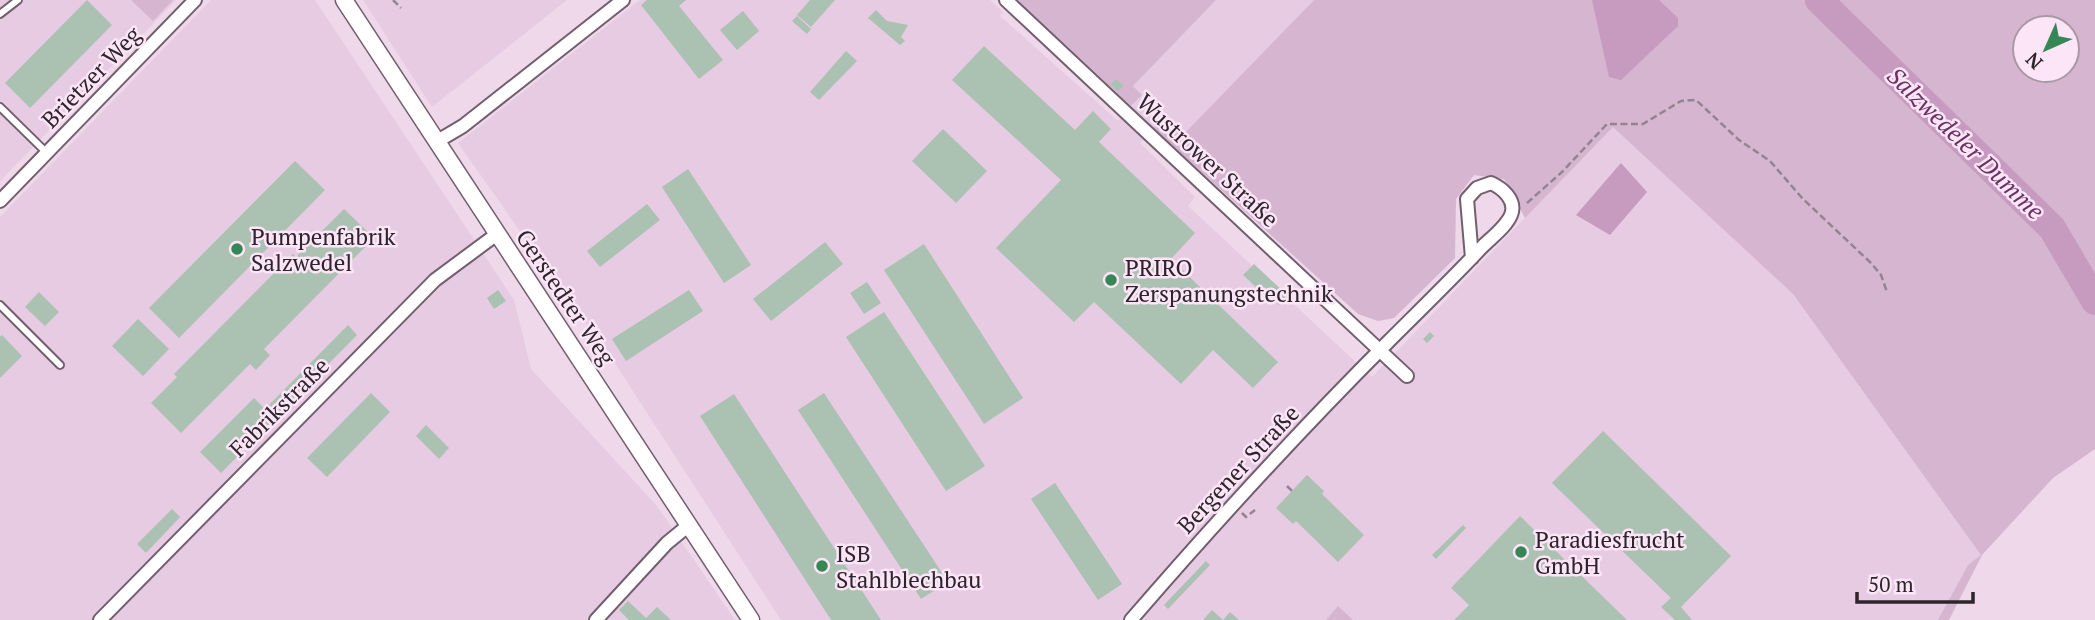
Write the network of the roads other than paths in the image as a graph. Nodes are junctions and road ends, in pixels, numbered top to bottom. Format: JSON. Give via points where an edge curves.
{"nodes":[{"id":1,"x":18,"y":0,"type":"edge"},
{"id":2,"x":195,"y":0,"type":"edge"},
{"id":3,"x":344,"y":0,"type":"edge"},
{"id":4,"x":623,"y":0,"type":"edge"},
{"id":5,"x":1006,"y":0,"type":"edge"},
{"id":6,"x":0,"y":14,"type":"edge"},
{"id":7,"x":0,"y":107,"type":"edge"},
{"id":8,"x":436,"y":142,"type":"junction"},
{"id":9,"x":47,"y":153,"type":"junction"},
{"id":10,"x":0,"y":201,"type":"edge"},
{"id":11,"x":497,"y":234,"type":"junction"},
{"id":12,"x":1472,"y":258,"type":"junction"},
{"id":13,"x":0,"y":305,"type":"edge"},
{"id":14,"x":1380,"y":350,"type":"junction"},
{"id":15,"x":60,"y":365,"type":"dead end"},
{"id":16,"x":1407,"y":376,"type":"dead end"},
{"id":17,"x":689,"y":525,"type":"junction"},
{"id":18,"x":100,"y":620,"type":"edge"},
{"id":19,"x":596,"y":620,"type":"edge"},
{"id":20,"x":751,"y":620,"type":"edge"},
{"id":21,"x":1131,"y":620,"type":"edge"}],
"edges":[{"from":1,"to":6,"type":"lane"},
{"from":2,"to":9,"type":"street","name":"Brietzer Weg"},
{"from":3,"to":8,"type":"street","name":"Gerstedter Weg"},
{"from":4,"to":8,"type":"street","via":[[463,126]]},
{"from":5,"to":14,"type":"street","name":"Wustrower Straße"},
{"from":7,"to":9,"type":"lane","name":"Brietzer Weg"},
{"from":8,"to":11,"type":"street","name":"Gerstedter Weg"},
{"from":9,"to":10,"type":"street","name":"Brietzer Weg"},
{"from":11,"to":17,"type":"street","name":"Gerstedter Weg"},
{"from":11,"to":18,"type":"street","name":"Fabrikstraße","via":[[435,279]]},
{"from":12,"to":12,"type":"street","name":"Bergener Straße","via":[[1512,214],[1504,190],[1490,183],[1476,188],[1467,199]]},
{"from":12,"to":14,"type":"street","name":"Bergener Straße"},
{"from":13,"to":15,"type":"lane"},
{"from":14,"to":16,"type":"street","name":"Wustrower Straße"},
{"from":14,"to":21,"type":"street","name":"Bergener Straße","via":[[1220,517]]},
{"from":17,"to":19,"type":"street"},
{"from":17,"to":20,"type":"street","name":"Gerstedter Weg"}]}
